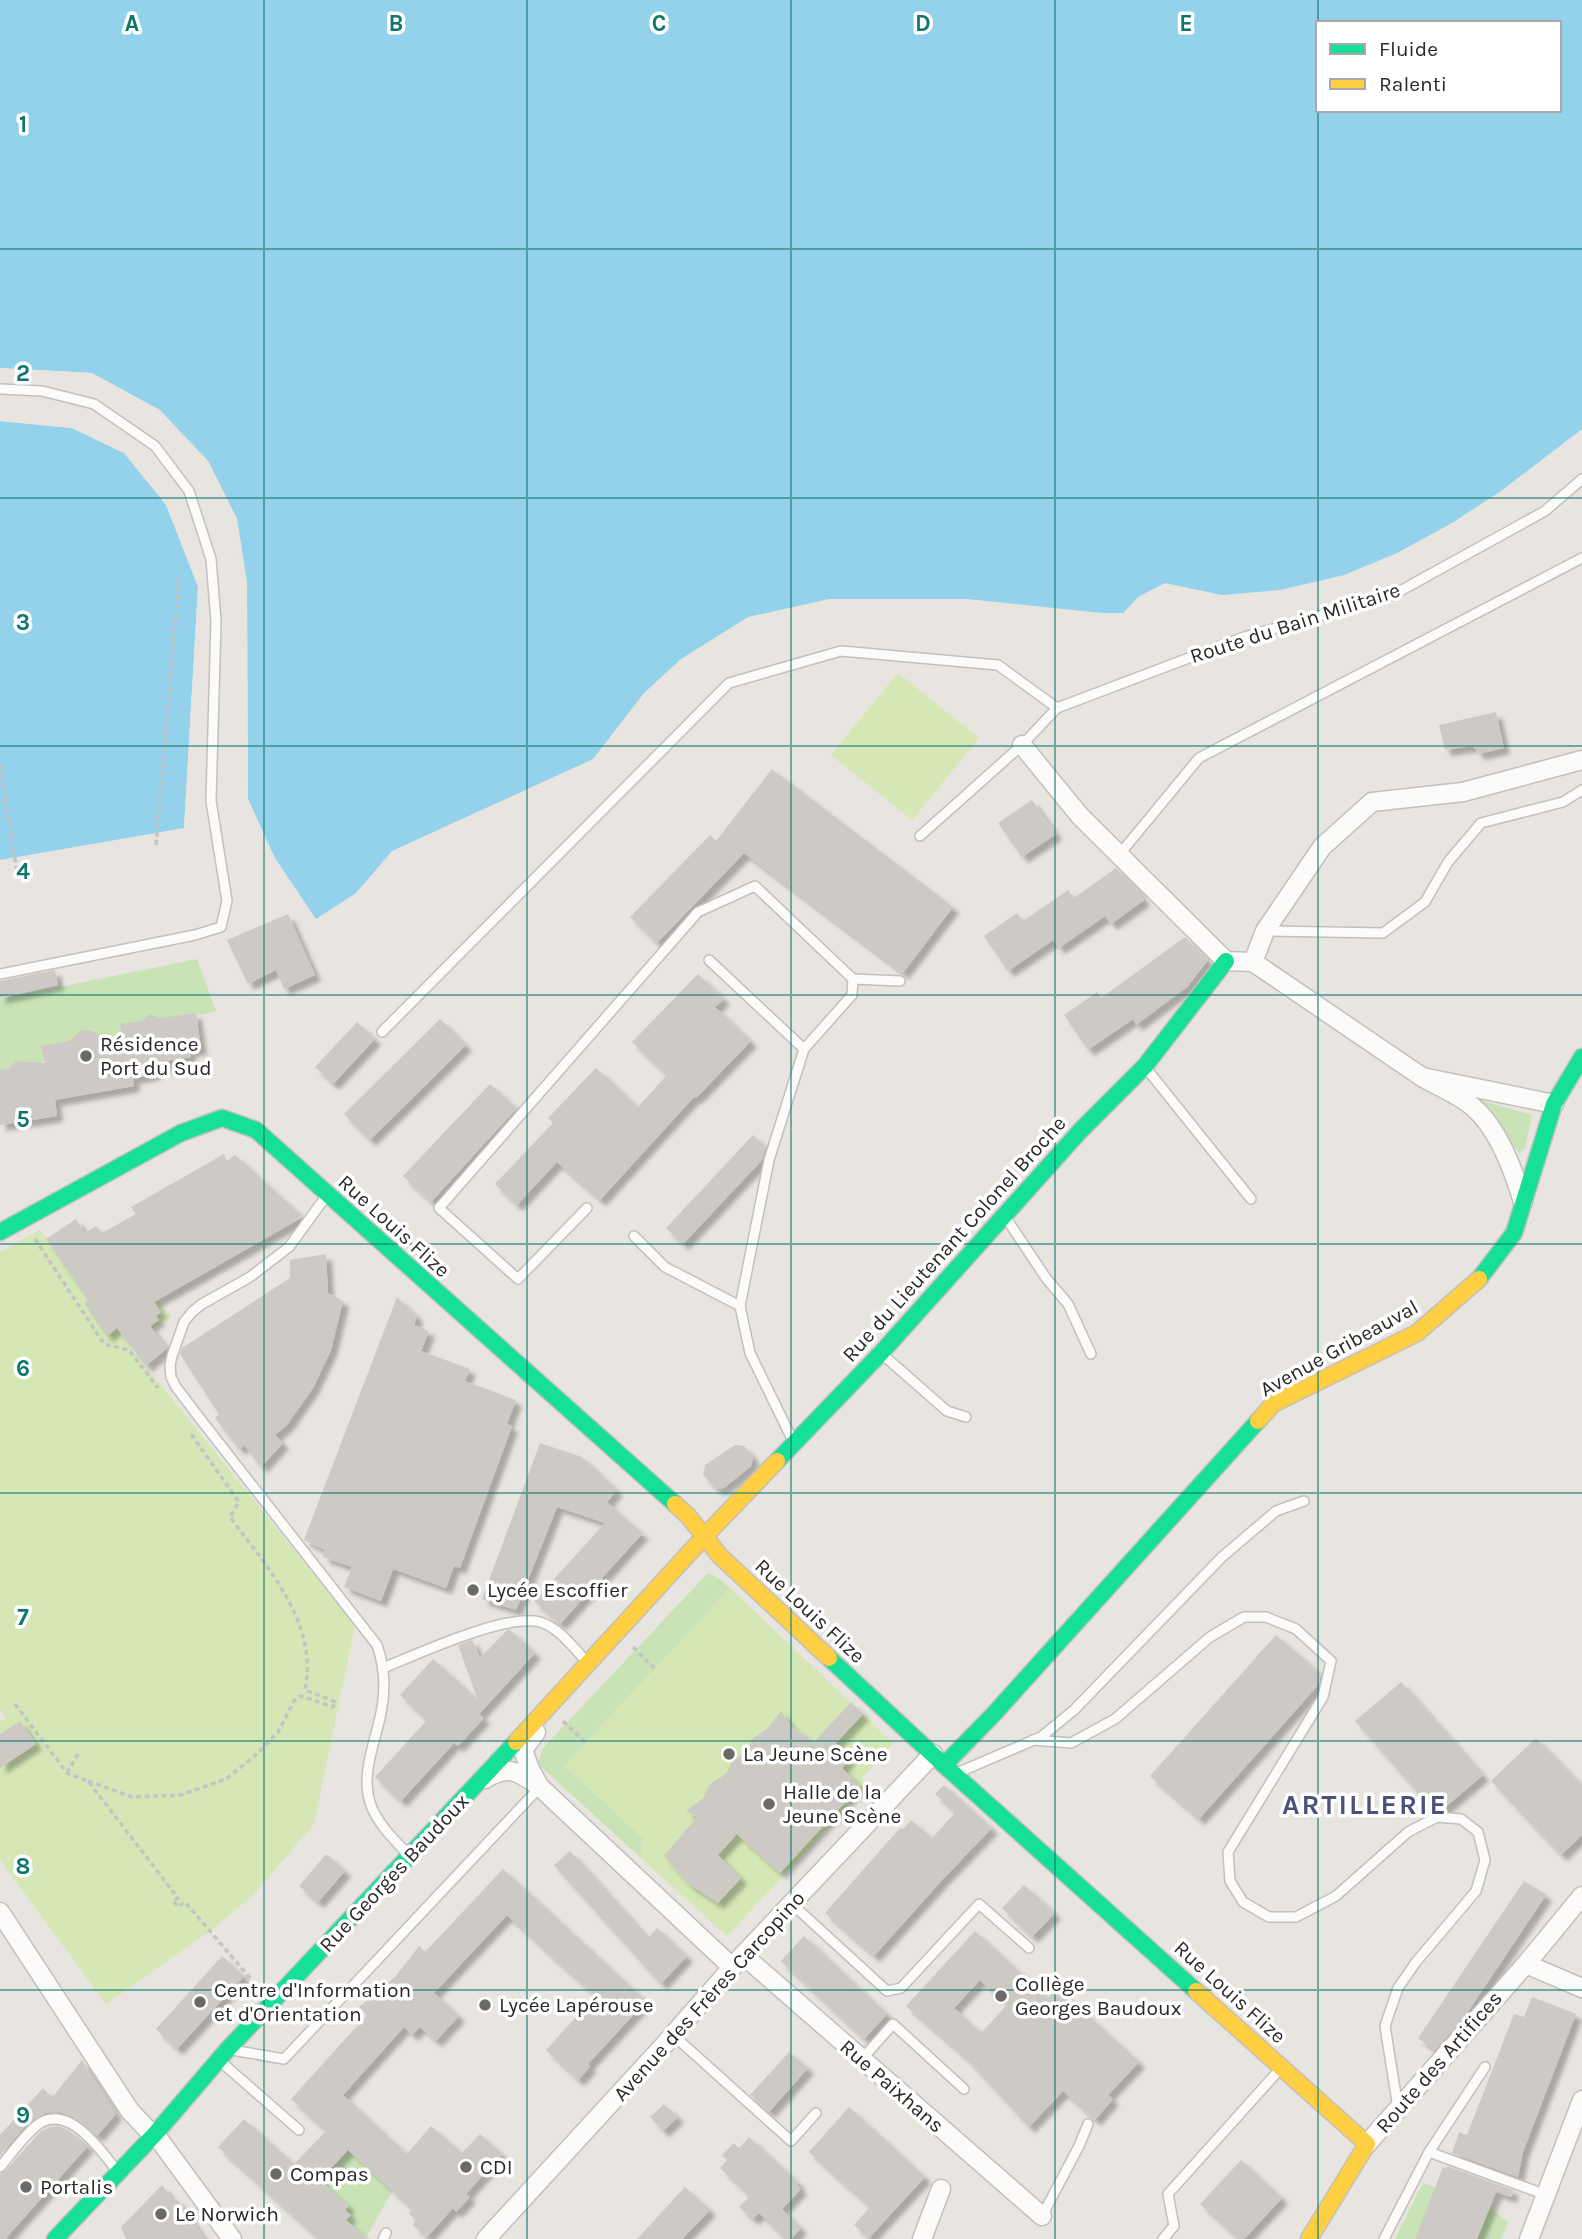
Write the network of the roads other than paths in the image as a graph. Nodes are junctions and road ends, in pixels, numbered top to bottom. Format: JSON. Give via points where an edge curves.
{"nodes":[{"id":1,"x":0,"y":389,"type":"edge"},
{"id":2,"x":1582,"y":479,"type":"edge"},
{"id":3,"x":1582,"y":558,"type":"edge"},
{"id":4,"x":1057,"y":708,"type":"junction"},
{"id":5,"x":1022,"y":745,"type":"junction"},
{"id":6,"x":1582,"y":760,"type":"edge"},
{"id":7,"x":1582,"y":790,"type":"edge"},
{"id":8,"x":920,"y":836,"type":"dead end"},
{"id":9,"x":1119,"y":855,"type":"junction"},
{"id":10,"x":1265,"y":931,"type":"junction"},
{"id":11,"x":709,"y":960,"type":"dead end"},
{"id":12,"x":1226,"y":961,"type":"junction"},
{"id":13,"x":1253,"y":962,"type":"junction"},
{"id":14,"x":0,"y":974,"type":"edge"},
{"id":15,"x":853,"y":979,"type":"junction"},
{"id":16,"x":900,"y":981,"type":"dead end"},
{"id":17,"x":382,"y":1032,"type":"dead end"},
{"id":18,"x":804,"y":1049,"type":"junction"},
{"id":19,"x":1582,"y":1057,"type":"edge"},
{"id":20,"x":1145,"y":1066,"type":"junction"},
{"id":21,"x":1422,"y":1077,"type":"junction"},
{"id":22,"x":1554,"y":1104,"type":"junction"},
{"id":23,"x":327,"y":1194,"type":"junction"},
{"id":24,"x":1251,"y":1199,"type":"dead end"},
{"id":25,"x":1523,"y":1203,"type":"junction"},
{"id":26,"x":587,"y":1208,"type":"dead end"},
{"id":27,"x":1005,"y":1217,"type":"junction"},
{"id":28,"x":0,"y":1232,"type":"edge"},
{"id":29,"x":634,"y":1236,"type":"dead end"},
{"id":30,"x":740,"y":1306,"type":"junction"},
{"id":31,"x":881,"y":1353,"type":"junction"},
{"id":32,"x":1091,"y":1354,"type":"dead end"},
{"id":33,"x":966,"y":1417,"type":"dead end"},
{"id":34,"x":793,"y":1443,"type":"junction"},
{"id":35,"x":1304,"y":1501,"type":"dead end"},
{"id":36,"x":704,"y":1538,"type":"junction"},
{"id":37,"x":720,"y":1556,"type":"junction"},
{"id":38,"x":588,"y":1663,"type":"junction"},
{"id":39,"x":383,"y":1668,"type":"junction"},
{"id":40,"x":1033,"y":1740,"type":"junction"},
{"id":41,"x":944,"y":1764,"type":"junction"},
{"id":42,"x":478,"y":1783,"type":"junction"},
{"id":43,"x":540,"y":1787,"type":"junction"},
{"id":44,"x":409,"y":1855,"type":"junction"},
{"id":45,"x":1582,"y":1896,"type":"edge"},
{"id":46,"x":792,"y":1904,"type":"junction"},
{"id":47,"x":0,"y":1912,"type":"edge"},
{"id":48,"x":1029,"y":1948,"type":"dead end"},
{"id":49,"x":738,"y":1961,"type":"junction"},
{"id":50,"x":1526,"y":1964,"type":"junction"},
{"id":51,"x":1582,"y":1988,"type":"edge"},
{"id":52,"x":673,"y":2035,"type":"junction"},
{"id":53,"x":223,"y":2055,"type":"junction"},
{"id":54,"x":862,"y":2059,"type":"junction"},
{"id":55,"x":1283,"y":2067,"type":"junction"},
{"id":56,"x":1485,"y":2067,"type":"dead end"},
{"id":57,"x":964,"y":2090,"type":"dead end"},
{"id":58,"x":1582,"y":2100,"type":"edge"},
{"id":59,"x":1398,"y":2108,"type":"junction"},
{"id":60,"x":816,"y":2113,"type":"dead end"},
{"id":61,"x":1088,"y":2124,"type":"dead end"},
{"id":62,"x":299,"y":2130,"type":"dead end"},
{"id":63,"x":155,"y":2134,"type":"junction"},
{"id":64,"x":1367,"y":2144,"type":"junction"},
{"id":65,"x":1429,"y":2152,"type":"junction"},
{"id":66,"x":0,"y":2167,"type":"edge"},
{"id":67,"x":118,"y":2172,"type":"junction"},
{"id":68,"x":941,"y":2189,"type":"dead end"},
{"id":69,"x":1546,"y":2195,"type":"junction"},
{"id":70,"x":1042,"y":2217,"type":"joint"},
{"id":71,"x":55,"y":2239,"type":"edge"},
{"id":72,"x":232,"y":2239,"type":"edge"},
{"id":73,"x":486,"y":2239,"type":"edge"},
{"id":74,"x":922,"y":2239,"type":"edge"},
{"id":75,"x":1163,"y":2239,"type":"edge"},
{"id":76,"x":1309,"y":2239,"type":"edge"},
{"id":77,"x":1384,"y":2239,"type":"edge"},
{"id":78,"x":1529,"y":2239,"type":"edge"}],
"edges":[{"from":1,"to":14,"type":"lane","via":[[42,391],[94,404],[155,446],[189,491],[211,559],[216,621],[211,801],[227,901],[221,927]]},
{"from":2,"to":4,"type":"lane","name":"Route du Bain Militaire","via":[[1545,512],[1391,596],[1244,637]]},
{"from":3,"to":9,"type":"lane","via":[[1199,758]]},
{"from":4,"to":5,"type":"lane","name":"Route du Bain Militaire"},
{"from":4,"to":17,"type":"lane","via":[[998,665],[841,651],[729,683]]},
{"from":5,"to":8,"type":"lane","name":"Route du Bain Militaire"},
{"from":5,"to":9,"type":"street"},
{"from":6,"to":10,"type":"street","via":[[1463,792],[1372,802],[1322,847]]},
{"from":7,"to":10,"type":"lane","via":[[1563,802],[1481,823],[1448,862],[1425,902],[1383,933]]},
{"from":9,"to":12,"type":"street"},
{"from":10,"to":13,"type":"street"},
{"from":11,"to":18,"type":"lane"},
{"from":12,"to":13,"type":"street"},
{"from":12,"to":20,"type":"street","name":"Rue du Lieutenant Colonel Broche"},
{"from":13,"to":21,"type":"street"},
{"from":15,"to":16,"type":"lane"},
{"from":15,"to":18,"type":"lane","via":[[852,995]]},
{"from":15,"to":26,"type":"lane","via":[[755,886],[698,912],[439,1208],[518,1279]]},
{"from":18,"to":30,"type":"lane","via":[[769,1160]]},
{"from":19,"to":22,"type":"street","name":"Avenue Gribeauval"},
{"from":20,"to":24,"type":"lane"},
{"from":20,"to":27,"type":"street","name":"Rue du Lieutenant Colonel Broche"},
{"from":21,"to":22,"type":"street"},
{"from":21,"to":25,"type":"street","via":[[1474,1107],[1512,1166]]},
{"from":22,"to":25,"type":"street","name":"Avenue Gribeauval"},
{"from":23,"to":28,"type":"street","name":"Rue Louis Flize","via":[[256,1130],[222,1118],[181,1133]]},
{"from":23,"to":36,"type":"street","name":"Rue Louis Flize","via":[[688,1516]]},
{"from":23,"to":39,"type":"lane","via":[[289,1247],[192,1312],[172,1356],[171,1377],[364,1626],[377,1644]]},
{"from":25,"to":41,"type":"street","name":"Avenue Gribeauval","via":[[1514,1233],[1476,1283],[1417,1333],[1273,1404]]},
{"from":27,"to":31,"type":"street","name":"Rue du Lieutenant Colonel Broche"},
{"from":27,"to":32,"type":"lane","via":[[1068,1304]]},
{"from":29,"to":30,"type":"lane","via":[[665,1267]]},
{"from":30,"to":34,"type":"lane","via":[[750,1353]]},
{"from":31,"to":33,"type":"lane","via":[[947,1411]]},
{"from":31,"to":34,"type":"street","name":"Rue du Lieutenant Colonel Broche"},
{"from":34,"to":36,"type":"street","name":"Rue du Lieutenant Colonel Broche"},
{"from":35,"to":40,"type":"lane","via":[[1276,1511],[1222,1557],[1074,1710]]},
{"from":36,"to":37,"type":"street","name":"Rue Louis Flize"},
{"from":36,"to":38,"type":"street","name":"Rue Georges Baudoux"},
{"from":37,"to":41,"type":"street","name":"Rue Louis Flize"},
{"from":37,"to":43,"type":"street","via":[[702,1554],[535,1732],[523,1750]]},
{"from":38,"to":39,"type":"lane","via":[[554,1630],[529,1620],[474,1633]]},
{"from":38,"to":42,"type":"street","name":"Rue Georges Baudoux"},
{"from":39,"to":44,"type":"lane","via":[[384,1695],[366,1774],[368,1789],[372,1807],[388,1834]]},
{"from":40,"to":41,"type":"lane"},
{"from":40,"to":59,"type":"lane","via":[[1071,1743],[1115,1718],[1210,1637],[1244,1617],[1266,1617],[1296,1629],[1331,1661],[1323,1697],[1228,1853],[1230,1881],[1243,1902],[1269,1917],[1296,1917],[1336,1896],[1408,1832],[1437,1817],[1461,1819],[1478,1832],[1485,1860],[1476,1891],[1398,1988],[1385,2026]]},
{"from":41,"to":46,"type":"street","name":"Avenue des Frères Carcopino"},
{"from":41,"to":55,"type":"street","name":"Rue Louis Flize"},
{"from":42,"to":43,"type":"street","name":"Rue Paixhans","via":[[510,1769]]},
{"from":42,"to":44,"type":"street","name":"Rue Georges Baudoux"},
{"from":43,"to":49,"type":"street","name":"Rue Paixhans"},
{"from":43,"to":53,"type":"lane","via":[[284,2059]]},
{"from":44,"to":53,"type":"street","name":"Rue Georges Baudoux"},
{"from":45,"to":50,"type":"street","name":"Route des Artifices"},
{"from":46,"to":48,"type":"lane","via":[[887,1991],[901,1988],[979,1904]]},
{"from":46,"to":49,"type":"street","name":"Avenue des Frères Carcopino"},
{"from":47,"to":63,"type":"street","via":[[130,2111]]},
{"from":49,"to":52,"type":"street","name":"Avenue des Frères Carcopino"},
{"from":49,"to":54,"type":"street","name":"Rue Paixhans"},
{"from":50,"to":51,"type":"street"},
{"from":50,"to":59,"type":"street","name":"Route des Artifices"},
{"from":52,"to":60,"type":"lane","via":[[791,2141]]},
{"from":52,"to":73,"type":"street","name":"Avenue des Frères Carcopino"},
{"from":53,"to":62,"type":"lane"},
{"from":53,"to":63,"type":"street","name":"Rue Georges Baudoux"},
{"from":54,"to":57,"type":"lane","via":[[893,2024]]},
{"from":54,"to":70,"type":"street","name":"Rue Paixhans"},
{"from":55,"to":64,"type":"street","name":"Rue Louis Flize"},
{"from":55,"to":75,"type":"lane","via":[[1168,2194],[1174,2226]]},
{"from":56,"to":65,"type":"lane"},
{"from":58,"to":69,"type":"street"},
{"from":59,"to":64,"type":"street","name":"Route des Artifices"},
{"from":61,"to":70,"type":"lane"},
{"from":63,"to":67,"type":"street","name":"Rue Georges Baudoux"},
{"from":63,"to":72,"type":"street"},
{"from":64,"to":76,"type":"street","name":"Route des Artifices"},
{"from":65,"to":69,"type":"lane"},
{"from":65,"to":77,"type":"lane"},
{"from":66,"to":67,"type":"lane","via":[[36,2126],[60,2118],[96,2144]]},
{"from":67,"to":71,"type":"street","name":"Rue Georges Baudoux"},
{"from":68,"to":74,"type":"street"},
{"from":69,"to":78,"type":"street"}]}
